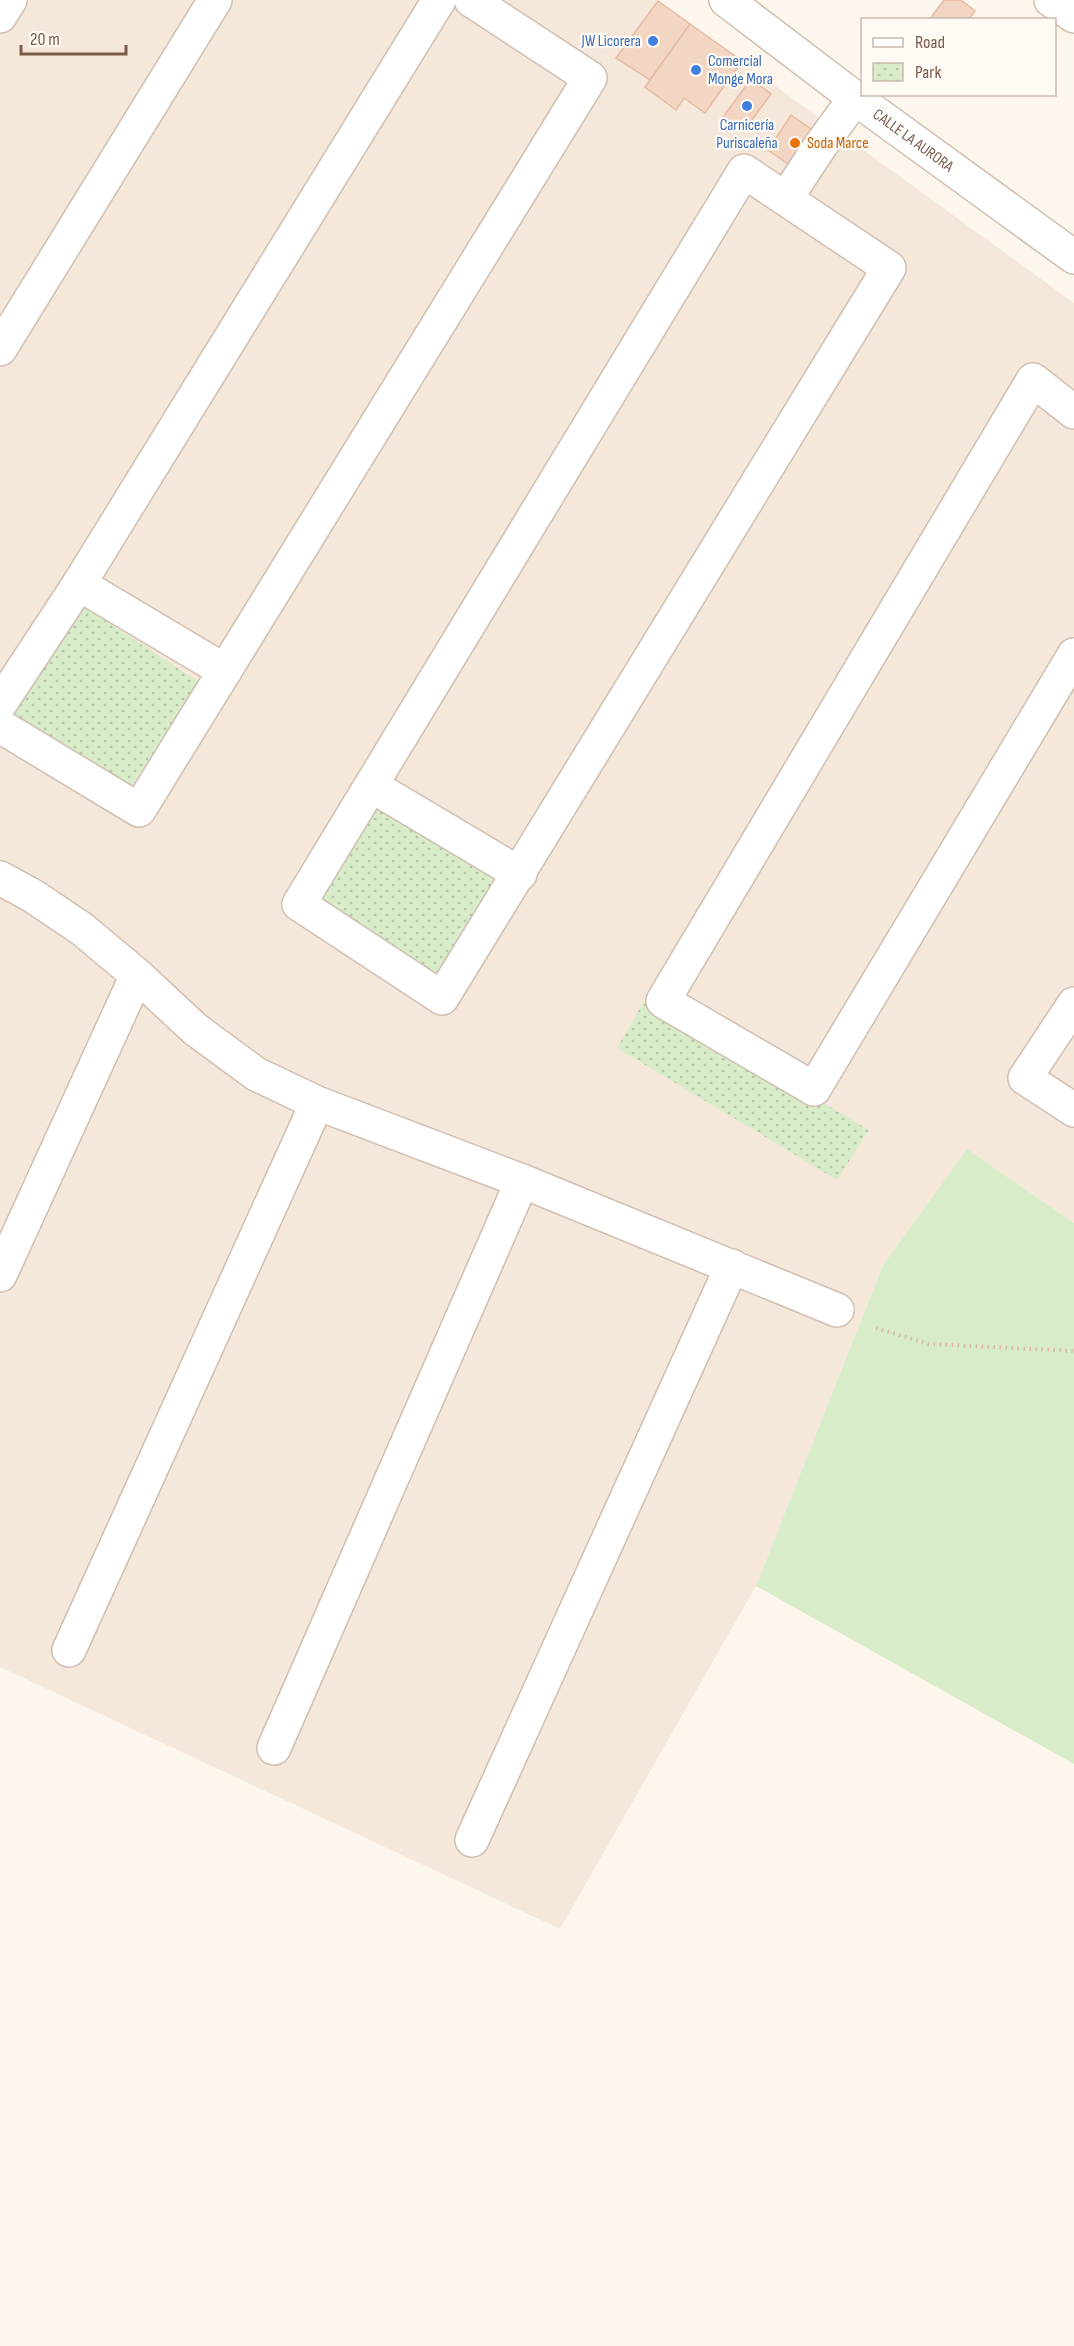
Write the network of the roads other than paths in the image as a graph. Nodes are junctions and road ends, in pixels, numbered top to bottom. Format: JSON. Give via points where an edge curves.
{"nodes":[{"id":1,"x":10,"y":0,"type":"edge"},
{"id":2,"x":215,"y":0,"type":"edge"},
{"id":3,"x":440,"y":0,"type":"edge"},
{"id":4,"x":1051,"y":0,"type":"edge"},
{"id":5,"x":731,"y":1,"type":"edge"},
{"id":6,"x":477,"y":2,"type":"edge"},
{"id":7,"x":0,"y":16,"type":"edge"},
{"id":8,"x":1074,"y":16,"type":"edge"},
{"id":9,"x":855,"y":98,"type":"junction"},
{"id":10,"x":786,"y":198,"type":"junction"},
{"id":11,"x":1074,"y":257,"type":"edge"},
{"id":12,"x":0,"y":349,"type":"edge"},
{"id":13,"x":1071,"y":403,"type":"edge"},
{"id":14,"x":79,"y":584,"type":"junction"},
{"id":15,"x":1074,"y":655,"type":"edge"},
{"id":16,"x":225,"y":671,"type":"junction"},
{"id":17,"x":0,"y":704,"type":"edge"},
{"id":18,"x":0,"y":726,"type":"edge"},
{"id":19,"x":372,"y":786,"type":"junction"},
{"id":20,"x":520,"y":874,"type":"junction"},
{"id":21,"x":0,"y":878,"type":"edge"},
{"id":22,"x":137,"y":975,"type":"junction"},
{"id":23,"x":1074,"y":1005,"type":"edge"},
{"id":24,"x":317,"y":1103,"type":"junction"},
{"id":25,"x":1074,"y":1110,"type":"edge"},
{"id":26,"x":522,"y":1181,"type":"junction"},
{"id":27,"x":732,"y":1266,"type":"junction"},
{"id":28,"x":0,"y":1275,"type":"edge"},
{"id":29,"x":837,"y":1311,"type":"dead end"},
{"id":30,"x":69,"y":1650,"type":"dead end"},
{"id":31,"x":274,"y":1748,"type":"dead end"},
{"id":32,"x":472,"y":1840,"type":"dead end"}],
"edges":[{"from":1,"to":7,"type":"street"},
{"from":2,"to":12,"type":"street"},
{"from":3,"to":14,"type":"street"},
{"from":4,"to":8,"type":"street"},
{"from":5,"to":9,"type":"street","name":"CALLE LA AURORA"},
{"from":6,"to":16,"type":"street","via":[[590,78]]},
{"from":9,"to":10,"type":"street"},
{"from":9,"to":11,"type":"street","name":"CALLE LA AURORA"},
{"from":10,"to":19,"type":"street","via":[[744,171]]},
{"from":10,"to":20,"type":"street","via":[[889,268]]},
{"from":13,"to":15,"type":"street","via":[[1033,380],[663,1002],[814,1089]]},
{"from":14,"to":16,"type":"street"},
{"from":14,"to":17,"type":"street"},
{"from":16,"to":18,"type":"street","via":[[139,810]]},
{"from":19,"to":20,"type":"street"},
{"from":19,"to":20,"type":"street","via":[[299,904],[442,998]]},
{"from":21,"to":22,"type":"street","via":[[82,929]]},
{"from":22,"to":24,"type":"street","via":[[195,1029],[256,1074]]},
{"from":22,"to":28,"type":"street"},
{"from":23,"to":25,"type":"street","via":[[1025,1078]]},
{"from":24,"to":26,"type":"street"},
{"from":24,"to":30,"type":"street"},
{"from":26,"to":27,"type":"street"},
{"from":26,"to":31,"type":"street"},
{"from":27,"to":29,"type":"street"},
{"from":27,"to":32,"type":"street"}]}
